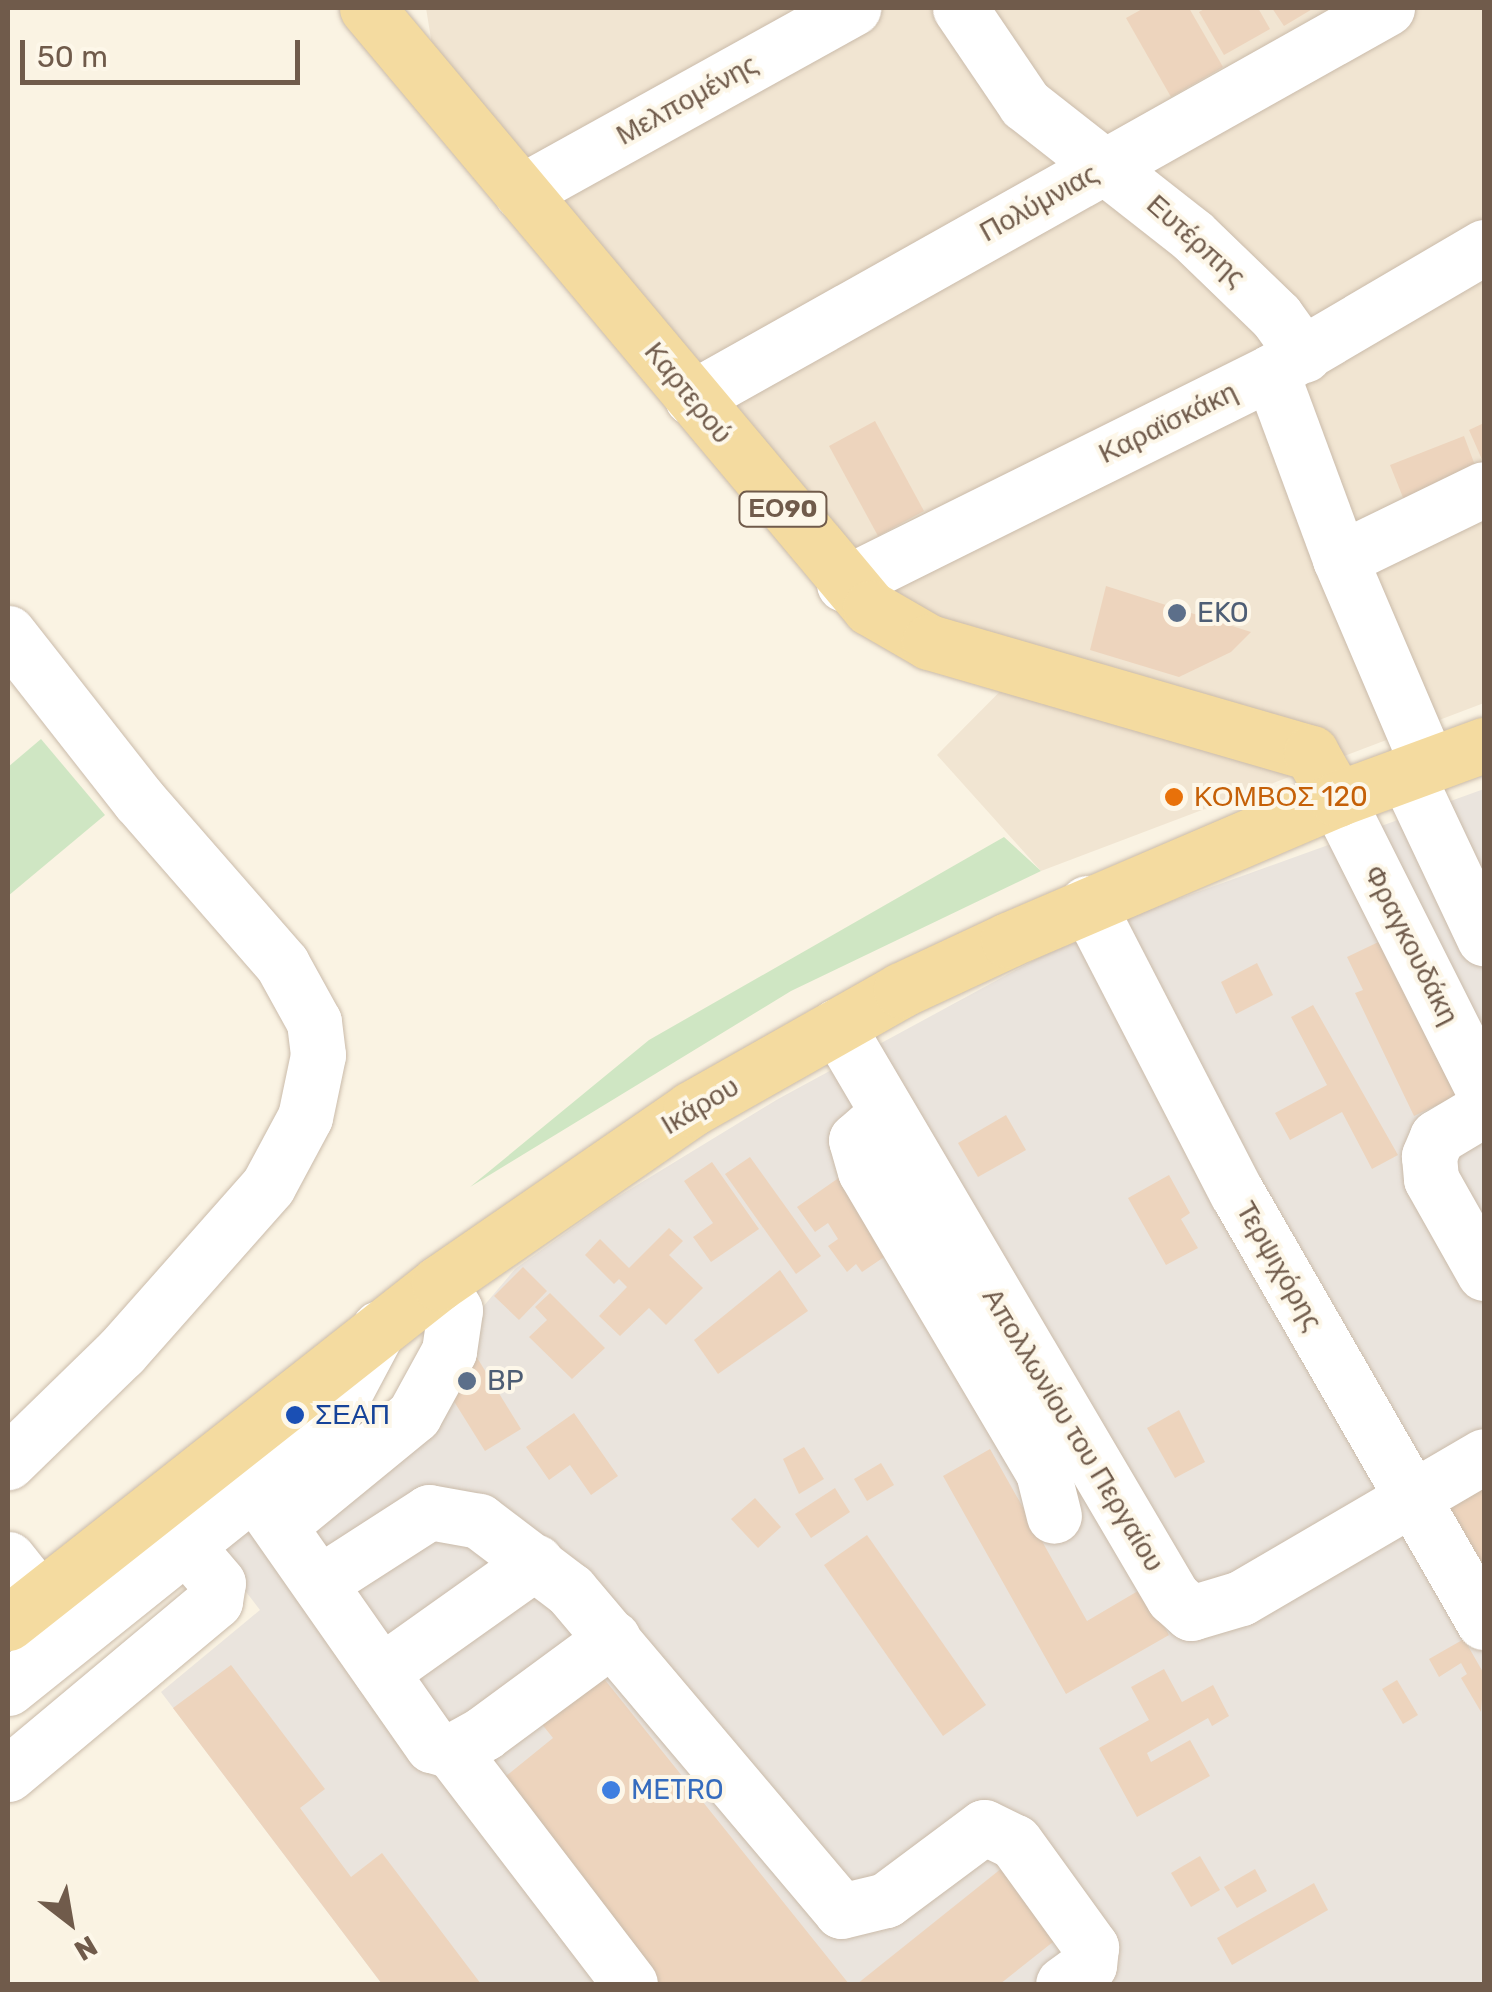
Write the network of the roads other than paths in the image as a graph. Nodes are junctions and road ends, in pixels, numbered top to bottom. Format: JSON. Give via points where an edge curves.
{"nodes":[{"id":1,"x":367,"y":8,"type":"edge"},
{"id":2,"x":853,"y":8,"type":"edge"},
{"id":3,"x":960,"y":8,"type":"edge"},
{"id":4,"x":1387,"y":8,"type":"edge"},
{"id":5,"x":1107,"y":165,"type":"junction"},
{"id":6,"x":521,"y":192,"type":"junction"},
{"id":7,"x":1484,"y":248,"type":"edge"},
{"id":8,"x":1288,"y":364,"type":"junction"},
{"id":9,"x":692,"y":398,"type":"junction"},
{"id":10,"x":1484,"y":489,"type":"edge"},
{"id":11,"x":1340,"y":559,"type":"junction"},
{"id":12,"x":844,"y":584,"type":"junction"},
{"id":13,"x":8,"y":634,"type":"edge"},
{"id":14,"x":1484,"y":745,"type":"edge"},
{"id":15,"x":1417,"y":769,"type":"junction"},
{"id":16,"x":1338,"y":799,"type":"junction"},
{"id":17,"x":1088,"y":903,"type":"junction"},
{"id":18,"x":1484,"y":938,"type":"edge"},
{"id":19,"x":837,"y":1026,"type":"junction"},
{"id":20,"x":1484,"y":1091,"type":"edge"},
{"id":21,"x":1484,"y":1109,"type":"edge"},
{"id":22,"x":887,"y":1113,"type":"junction"},
{"id":23,"x":1484,"y":1273,"type":"edge"},
{"id":24,"x":439,"y":1283,"type":"junction"},
{"id":25,"x":380,"y":1328,"type":"junction"},
{"id":26,"x":1484,"y":1456,"type":"edge"},
{"id":27,"x":8,"y":1462,"type":"edge"},
{"id":28,"x":1412,"y":1498,"type":"junction"},
{"id":29,"x":268,"y":1509,"type":"junction"},
{"id":30,"x":1054,"y":1516,"type":"dead end"},
{"id":31,"x":189,"y":1549,"type":"junction"},
{"id":32,"x":536,"y":1562,"type":"junction"},
{"id":33,"x":319,"y":1583,"type":"junction"},
{"id":34,"x":18,"y":1593,"type":"edge"},
{"id":35,"x":1484,"y":1622,"type":"edge"},
{"id":36,"x":613,"y":1638,"type":"junction"},
{"id":37,"x":381,"y":1672,"type":"junction"},
{"id":38,"x":8,"y":1688,"type":"edge"},
{"id":39,"x":452,"y":1751,"type":"junction"},
{"id":40,"x":8,"y":1774,"type":"edge"},
{"id":41,"x":630,"y":1984,"type":"edge"},
{"id":42,"x":1062,"y":1984,"type":"edge"}],
"edges":[{"from":1,"to":6,"type":"main road","name":"Καρτερού","number":"ΕΟ90"},
{"from":2,"to":6,"type":"street","name":"Μελπομένης"},
{"from":3,"to":5,"type":"street","name":"Ευτέρπης","via":[[1015,94]]},
{"from":4,"to":5,"type":"street","name":"Πολύμνιας"},
{"from":5,"to":8,"type":"street","name":"Ευτέρπης","via":[[1257,297]]},
{"from":5,"to":9,"type":"street","name":"Πολύμνιας"},
{"from":6,"to":9,"type":"main road","name":"Καρτερού","number":"ΕΟ90"},
{"from":7,"to":8,"type":"street","name":"Καραϊσκάκη"},
{"from":8,"to":11,"type":"street","name":"Ευτέρπης"},
{"from":8,"to":12,"type":"street","name":"Καραϊσκάκη"},
{"from":9,"to":12,"type":"main road","name":"Καρτερού","number":"ΕΟ90"},
{"from":10,"to":11,"type":"street"},
{"from":11,"to":15,"type":"street","name":"Ευτέρπης"},
{"from":12,"to":16,"type":"main road","name":"Καρτερού","number":"ΕΟ90","via":[[895,626],[929,642],[1311,754]]},
{"from":13,"to":27,"type":"street","via":[[139,800],[282,964],[307,1004],[318,1040],[306,1116],[268,1186],[121,1352]]},
{"from":14,"to":15,"type":"main road","name":"Ικάρου"},
{"from":15,"to":16,"type":"main road","name":"Ικάρου"},
{"from":15,"to":18,"type":"street","name":"Ευτέρπης"},
{"from":16,"to":17,"type":"main road","name":"Ικάρου"},
{"from":16,"to":20,"type":"street","name":"Φραγκουδάκη"},
{"from":17,"to":19,"type":"main road","name":"Ικάρου"},
{"from":17,"to":28,"type":"street","name":"Τερψιχόρης","via":[[1236,1193]]},
{"from":19,"to":22,"type":"street","name":"Απολλωνίου του Περγαίου"},
{"from":19,"to":24,"type":"main road","name":"Ικάρου","via":[[691,1109]]},
{"from":21,"to":23,"type":"street","via":[[1436,1138],[1429,1156],[1431,1179]]},
{"from":22,"to":28,"type":"street","name":"Απολλωνίου του Περγαίου","via":[[1173,1596],[1190,1612],[1240,1598]]},
{"from":22,"to":30,"type":"street","via":[[856,1140],[865,1171],[1043,1472]]},
{"from":24,"to":25,"type":"main road","name":"Ικάρου"},
{"from":24,"to":29,"type":"street","via":[[455,1310],[449,1351],[414,1415]]},
{"from":25,"to":29,"type":"street","via":[[321,1438]]},
{"from":25,"to":34,"type":"main road","name":"Ικάρου"},
{"from":26,"to":28,"type":"street"},
{"from":28,"to":35,"type":"street","name":"Τερψιχόρης"},
{"from":29,"to":31,"type":"street"},
{"from":29,"to":33,"type":"street"},
{"from":31,"to":38,"type":"street"},
{"from":31,"to":40,"type":"street","via":[[218,1583],[215,1601]]},
{"from":32,"to":33,"type":"street","via":[[478,1521],[429,1512]]},
{"from":32,"to":36,"type":"street"},
{"from":32,"to":37,"type":"street"},
{"from":33,"to":37,"type":"street"},
{"from":36,"to":39,"type":"street"},
{"from":36,"to":42,"type":"street","via":[[841,1911],[886,1900],[984,1827],[1002,1832],[1091,1947],[1089,1966]]},
{"from":37,"to":39,"type":"street","via":[[432,1745]]},
{"from":39,"to":41,"type":"street"}]}
